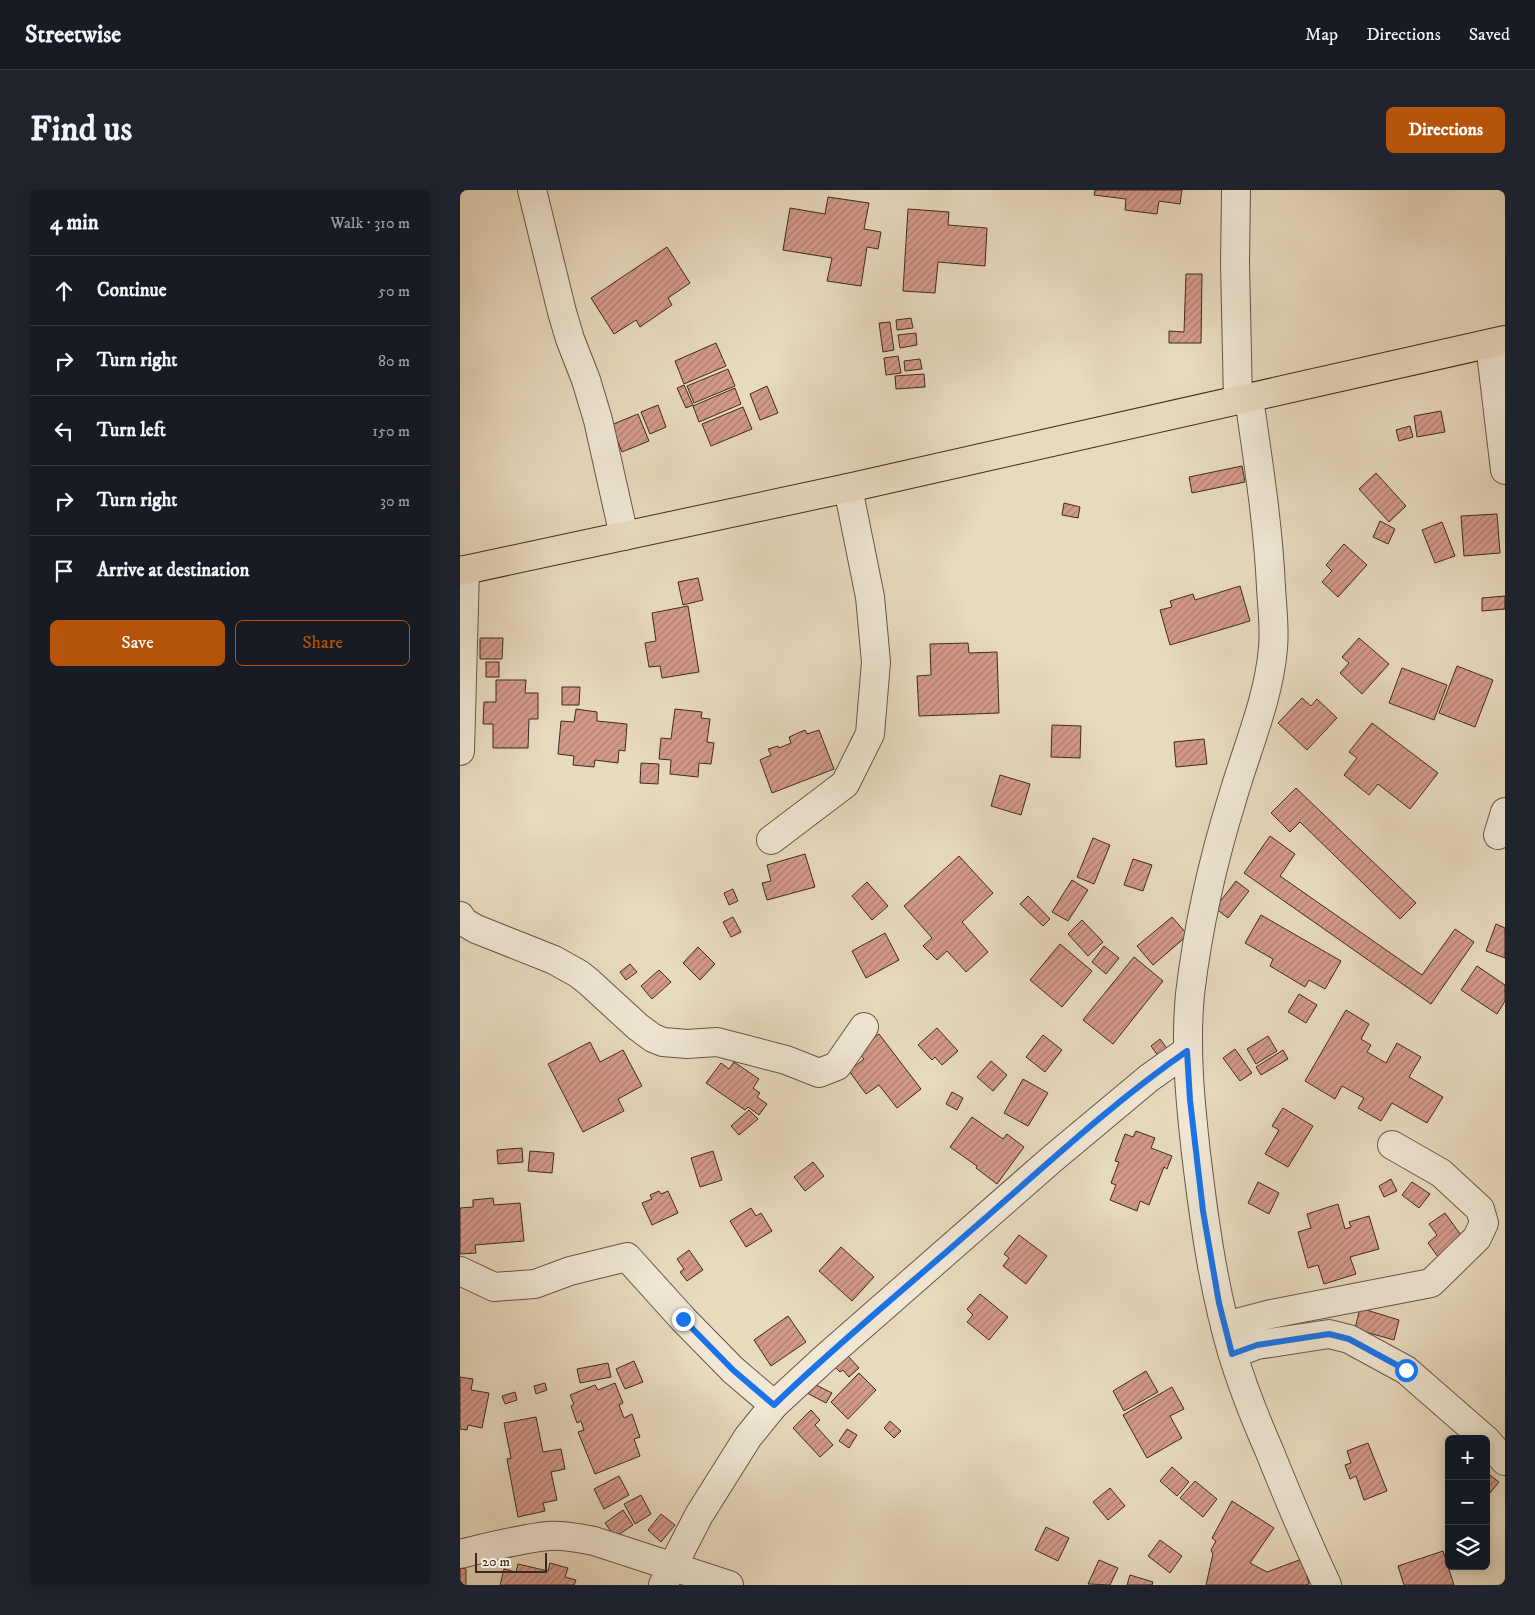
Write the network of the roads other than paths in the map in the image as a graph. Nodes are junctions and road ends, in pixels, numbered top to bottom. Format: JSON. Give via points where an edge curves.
{"nodes":[{"id":1,"x":532,"y":190,"type":"edge"},
{"id":2,"x":1236,"y":190,"type":"edge"},
{"id":3,"x":1498,"y":342,"type":"edge"},
{"id":4,"x":1244,"y":399,"type":"junction"},
{"id":5,"x":1505,"y":470,"type":"edge"},
{"id":6,"x":848,"y":488,"type":"junction"},
{"id":7,"x":624,"y":536,"type":"junction"},
{"id":8,"x":462,"y":571,"type":"edge"},
{"id":9,"x":460,"y":751,"type":"edge"},
{"id":10,"x":771,"y":840,"type":"dead end"},
{"id":11,"x":460,"y":916,"type":"edge"},
{"id":12,"x":864,"y":1027,"type":"dead end"},
{"id":13,"x":1187,"y":1051,"type":"junction"},
{"id":14,"x":1392,"y":1145,"type":"dead end"},
{"id":15,"x":460,"y":1271,"type":"edge"},
{"id":16,"x":1225,"y":1326,"type":"junction"},
{"id":17,"x":1232,"y":1354,"type":"junction"},
{"id":18,"x":774,"y":1405,"type":"junction"},
{"id":19,"x":1481,"y":1435,"type":"edge"},
{"id":20,"x":1490,"y":1444,"type":"edge"},
{"id":21,"x":1505,"y":1462,"type":"edge"},
{"id":22,"x":460,"y":1554,"type":"edge"},
{"id":23,"x":668,"y":1575,"type":"edge"},
{"id":24,"x":729,"y":1585,"type":"edge"},
{"id":25,"x":1327,"y":1585,"type":"edge"}],
"edges":[{"from":1,"to":7,"type":"street","via":[[562,312],[598,420]]},
{"from":2,"to":4,"type":"street","via":[[1236,264]]},
{"from":3,"to":4,"type":"main road"},
{"from":3,"to":5,"type":"street"},
{"from":4,"to":6,"type":"main road"},
{"from":4,"to":13,"type":"street","via":[[1269,543],[1274,648],[1260,710],[1215,862],[1198,938]]},
{"from":6,"to":7,"type":"main road"},
{"from":6,"to":10,"type":"street","via":[[871,606],[876,662],[870,734],[845,784]]},
{"from":7,"to":8,"type":"main road"},
{"from":8,"to":9,"type":"street"},
{"from":11,"to":12,"type":"street","via":[[476,929],[554,960],[579,974],[638,1027],[663,1042],[717,1042],[786,1060],[819,1073],[837,1066]]},
{"from":13,"to":16,"type":"street","via":[[1203,1211]]},
{"from":13,"to":18,"type":"street","via":[[1149,1078],[1052,1160]]},
{"from":14,"to":16,"type":"street","via":[[1440,1173],[1480,1209],[1484,1223],[1477,1238],[1431,1283],[1270,1314]]},
{"from":15,"to":18,"type":"street","via":[[494,1287],[534,1284],[627,1257],[733,1370]]},
{"from":16,"to":17,"type":"street"},
{"from":17,"to":19,"type":"street","via":[[1257,1345],[1329,1334],[1349,1339],[1406,1370]]},
{"from":17,"to":25,"type":"street"},
{"from":18,"to":23,"type":"street","via":[[748,1437],[699,1515]]},
{"from":20,"to":21,"type":"street"},
{"from":22,"to":23,"type":"street","via":[[549,1536],[569,1537],[594,1541]]},
{"from":23,"to":24,"type":"street"}]}
